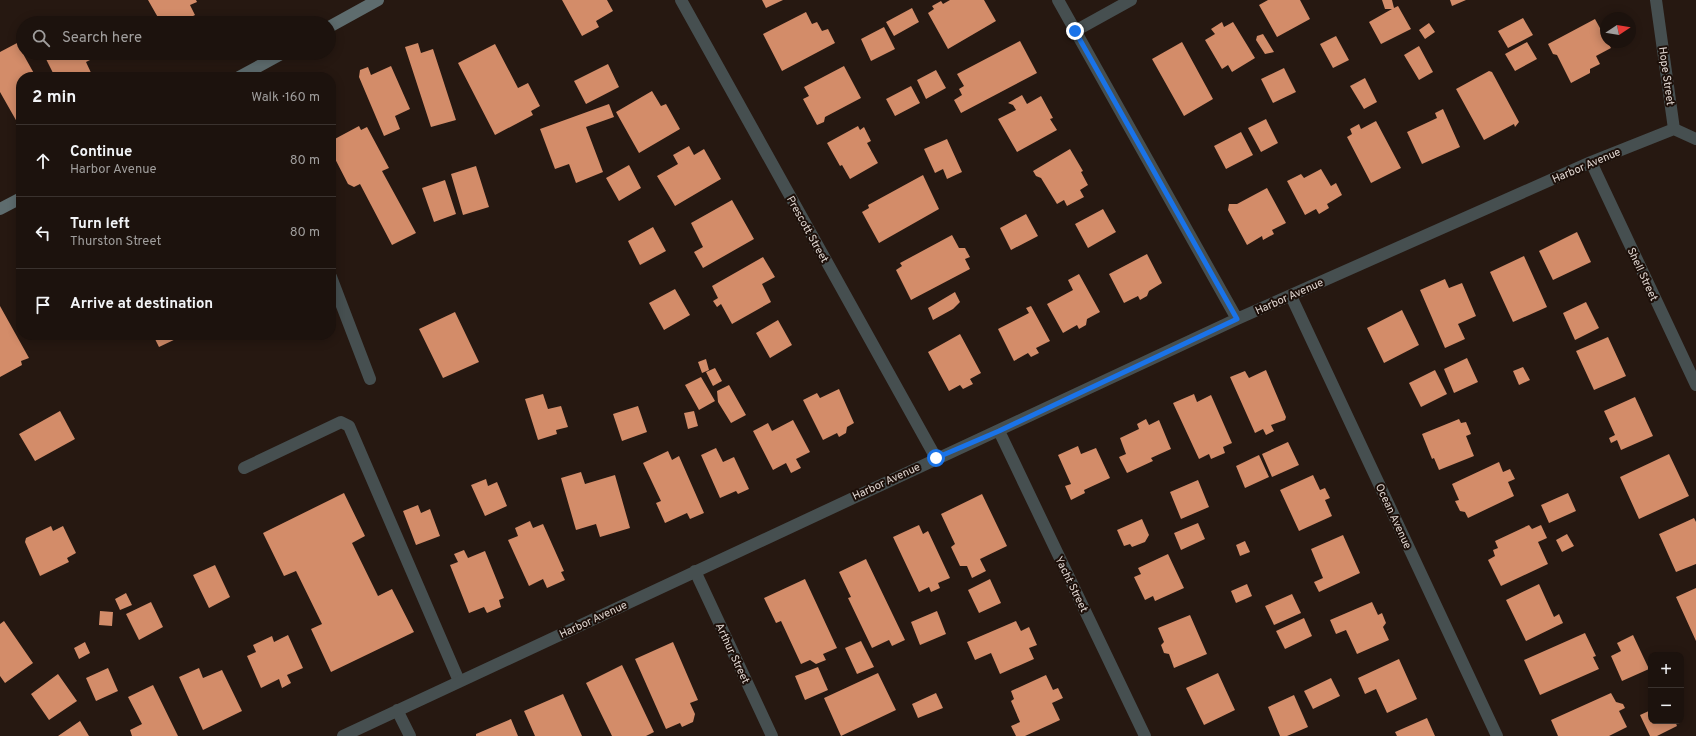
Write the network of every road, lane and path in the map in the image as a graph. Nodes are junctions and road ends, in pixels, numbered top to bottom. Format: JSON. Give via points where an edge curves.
{"nodes":[{"id":1,"x":378,"y":0,"type":"edge"},
{"id":2,"x":681,"y":0,"type":"edge"},
{"id":3,"x":1058,"y":0,"type":"edge"},
{"id":4,"x":1131,"y":0,"type":"edge"},
{"id":5,"x":1656,"y":0,"type":"edge"},
{"id":6,"x":336,"y":23,"type":"edge"},
{"id":7,"x":1075,"y":31,"type":"junction"},
{"id":8,"x":270,"y":60,"type":"edge"},
{"id":9,"x":249,"y":72,"type":"edge"},
{"id":10,"x":1674,"y":129,"type":"junction"},
{"id":11,"x":1696,"y":139,"type":"edge"},
{"id":12,"x":1591,"y":162,"type":"junction"},
{"id":13,"x":16,"y":201,"type":"edge"},
{"id":14,"x":0,"y":209,"type":"edge"},
{"id":15,"x":336,"y":290,"type":"edge"},
{"id":16,"x":1291,"y":296,"type":"junction"},
{"id":17,"x":1237,"y":319,"type":"junction"},
{"id":18,"x":370,"y":379,"type":"dead end"},
{"id":19,"x":1696,"y":385,"type":"edge"},
{"id":20,"x":999,"y":431,"type":"junction"},
{"id":21,"x":936,"y":458,"type":"junction"},
{"id":22,"x":244,"y":468,"type":"dead end"},
{"id":23,"x":695,"y":571,"type":"junction"},
{"id":24,"x":459,"y":682,"type":"junction"},
{"id":25,"x":397,"y":710,"type":"junction"},
{"id":26,"x":343,"y":736,"type":"edge"},
{"id":27,"x":410,"y":736,"type":"edge"},
{"id":28,"x":772,"y":736,"type":"edge"},
{"id":29,"x":1144,"y":736,"type":"edge"},
{"id":30,"x":1496,"y":736,"type":"edge"}],
"edges":[{"from":1,"to":6,"type":"street"},
{"from":2,"to":21,"type":"street","name":"Prescott Street"},
{"from":3,"to":7,"type":"street"},
{"from":4,"to":7,"type":"street"},
{"from":5,"to":10,"type":"street","name":"Hope Street"},
{"from":7,"to":17,"type":"street"},
{"from":8,"to":9,"type":"street"},
{"from":10,"to":11,"type":"street"},
{"from":10,"to":12,"type":"street","name":"Harbor Avenue"},
{"from":12,"to":16,"type":"street","name":"Harbor Avenue"},
{"from":12,"to":19,"type":"street","name":"Shell Street"},
{"from":13,"to":14,"type":"street"},
{"from":15,"to":18,"type":"street"},
{"from":16,"to":17,"type":"street","name":"Harbor Avenue"},
{"from":16,"to":30,"type":"street","name":"Ocean Avenue"},
{"from":17,"to":20,"type":"street","name":"Harbor Avenue"},
{"from":20,"to":21,"type":"street","name":"Harbor Avenue"},
{"from":20,"to":29,"type":"street","name":"Yacht Street"},
{"from":21,"to":23,"type":"street","name":"Harbor Avenue"},
{"from":22,"to":24,"type":"street","via":[[341,422],[349,426]]},
{"from":23,"to":24,"type":"street","name":"Harbor Avenue"},
{"from":23,"to":28,"type":"street","name":"Arthur Street"},
{"from":24,"to":25,"type":"street","name":"Harbor Avenue"},
{"from":25,"to":26,"type":"street","name":"Harbor Avenue"},
{"from":25,"to":27,"type":"street"}]}
